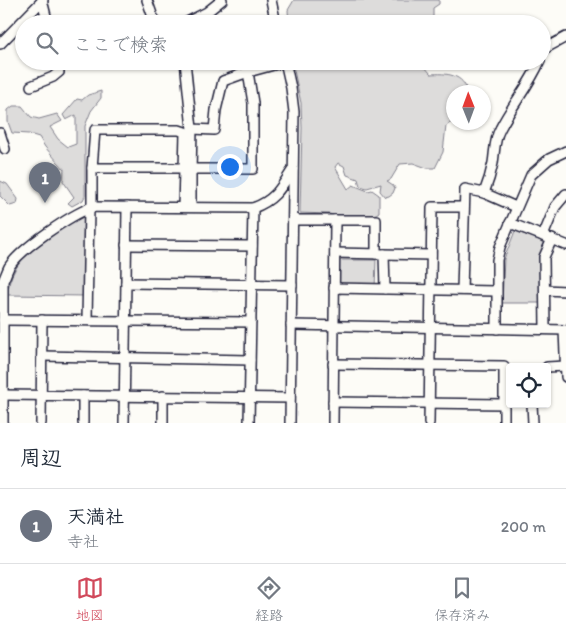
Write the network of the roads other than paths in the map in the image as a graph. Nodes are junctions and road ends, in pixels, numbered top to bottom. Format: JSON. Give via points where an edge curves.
{"nodes":[{"id":1,"x":43,"y":0,"type":"edge"},
{"id":2,"x":147,"y":0,"type":"edge"},
{"id":3,"x":222,"y":0,"type":"edge"},
{"id":4,"x":271,"y":0,"type":"edge"},
{"id":5,"x":28,"y":15,"type":"edge"},
{"id":6,"x":46,"y":15,"type":"edge"},
{"id":7,"x":152,"y":15,"type":"edge"},
{"id":8,"x":201,"y":15,"type":"edge"},
{"id":9,"x":274,"y":15,"type":"edge"},
{"id":10,"x":15,"y":29,"type":"edge"},
{"id":11,"x":566,"y":37,"type":"edge"},
{"id":12,"x":0,"y":44,"type":"edge"},
{"id":13,"x":551,"y":45,"type":"edge"},
{"id":14,"x":59,"y":70,"type":"edge"},
{"id":15,"x":186,"y":70,"type":"edge"},
{"id":16,"x":255,"y":70,"type":"edge"},
{"id":17,"x":287,"y":70,"type":"edge"},
{"id":18,"x":536,"y":70,"type":"edge"},
{"id":19,"x":248,"y":72,"type":"junction"},
{"id":20,"x":31,"y":86,"type":"dead end"},
{"id":21,"x":192,"y":129,"type":"junction"},
{"id":22,"x":0,"y":133,"type":"edge"},
{"id":23,"x":5,"y":149,"type":"dead end"},
{"id":24,"x":566,"y":151,"type":"edge"},
{"id":25,"x":92,"y":168,"type":"junction"},
{"id":26,"x":293,"y":169,"type":"junction"},
{"id":27,"x":188,"y":170,"type":"junction"},
{"id":28,"x":484,"y":193,"type":"junction"},
{"id":29,"x":566,"y":194,"type":"edge"},
{"id":30,"x":516,"y":206,"type":"junction"},
{"id":31,"x":90,"y":207,"type":"junction"},
{"id":32,"x":126,"y":207,"type":"junction"},
{"id":33,"x":187,"y":207,"type":"junction"},
{"id":34,"x":464,"y":207,"type":"junction"},
{"id":35,"x":253,"y":208,"type":"junction"},
{"id":36,"x":293,"y":220,"type":"junction"},
{"id":37,"x":335,"y":220,"type":"junction"},
{"id":38,"x":510,"y":223,"type":"junction"},
{"id":39,"x":547,"y":238,"type":"junction"},
{"id":40,"x":126,"y":245,"type":"junction"},
{"id":41,"x":566,"y":245,"type":"edge"},
{"id":42,"x":252,"y":246,"type":"junction"},
{"id":43,"x":335,"y":254,"type":"junction"},
{"id":44,"x":380,"y":254,"type":"junction"},
{"id":45,"x":432,"y":255,"type":"junction"},
{"id":46,"x":2,"y":281,"type":"edge"},
{"id":47,"x":126,"y":283,"type":"junction"},
{"id":48,"x":252,"y":284,"type":"junction"},
{"id":49,"x":292,"y":285,"type":"junction"},
{"id":50,"x":334,"y":288,"type":"junction"},
{"id":51,"x":384,"y":289,"type":"junction"},
{"id":52,"x":431,"y":290,"type":"junction"},
{"id":53,"x":462,"y":290,"type":"junction"},
{"id":54,"x":545,"y":290,"type":"junction"},
{"id":55,"x":496,"y":291,"type":"junction"},
{"id":56,"x":566,"y":291,"type":"edge"},
{"id":57,"x":3,"y":320,"type":"junction"},
{"id":58,"x":42,"y":320,"type":"junction"},
{"id":59,"x":87,"y":320,"type":"junction"},
{"id":60,"x":125,"y":321,"type":"junction"},
{"id":61,"x":251,"y":322,"type":"junction"},
{"id":62,"x":291,"y":325,"type":"junction"},
{"id":63,"x":334,"y":326,"type":"junction"},
{"id":64,"x":430,"y":327,"type":"junction"},
{"id":65,"x":497,"y":328,"type":"junction"},
{"id":66,"x":545,"y":329,"type":"junction"},
{"id":67,"x":565,"y":330,"type":"edge"},
{"id":68,"x":42,"y":356,"type":"junction"},
{"id":69,"x":125,"y":358,"type":"junction"},
{"id":70,"x":250,"y":360,"type":"junction"},
{"id":71,"x":333,"y":364,"type":"junction"},
{"id":72,"x":430,"y":365,"type":"junction"},
{"id":73,"x":565,"y":366,"type":"edge"},
{"id":74,"x":551,"y":367,"type":"edge"},
{"id":75,"x":566,"y":377,"type":"edge"},
{"id":76,"x":3,"y":395,"type":"junction"},
{"id":77,"x":41,"y":395,"type":"junction"},
{"id":78,"x":83,"y":396,"type":"junction"},
{"id":79,"x":124,"y":396,"type":"junction"},
{"id":80,"x":163,"y":396,"type":"junction"},
{"id":81,"x":250,"y":397,"type":"junction"},
{"id":82,"x":290,"y":398,"type":"junction"},
{"id":83,"x":333,"y":402,"type":"junction"},
{"id":84,"x":429,"y":403,"type":"junction"},
{"id":85,"x":504,"y":404,"type":"junction"},
{"id":86,"x":532,"y":408,"type":"edge"},
{"id":87,"x":3,"y":423,"type":"edge"},
{"id":88,"x":41,"y":423,"type":"edge"},
{"id":89,"x":83,"y":423,"type":"edge"},
{"id":90,"x":124,"y":423,"type":"edge"},
{"id":91,"x":163,"y":423,"type":"edge"},
{"id":92,"x":249,"y":423,"type":"edge"},
{"id":93,"x":290,"y":423,"type":"edge"},
{"id":94,"x":333,"y":423,"type":"edge"},
{"id":95,"x":429,"y":423,"type":"edge"},
{"id":96,"x":504,"y":423,"type":"edge"},
{"id":97,"x":533,"y":423,"type":"edge"}],
"edges":[{"from":1,"to":5,"type":"street"},
{"from":1,"to":6,"type":"street"},
{"from":2,"to":7,"type":"street"},
{"from":3,"to":8,"type":"street"},
{"from":4,"to":9,"type":"street"},
{"from":10,"to":12,"type":"street"},
{"from":11,"to":13,"type":"street"},
{"from":14,"to":20,"type":"street","via":[[53,77]]},
{"from":15,"to":21,"type":"street"},
{"from":16,"to":19,"type":"street"},
{"from":17,"to":26,"type":"street","via":[[294,112]]},
{"from":18,"to":28,"type":"street","via":[[500,129]]},
{"from":19,"to":21,"type":"street","via":[[223,81],[214,130]]},
{"from":19,"to":27,"type":"street","via":[[253,102],[253,168]]},
{"from":21,"to":27,"type":"street"},
{"from":22,"to":23,"type":"street"},
{"from":24,"to":30,"type":"street","via":[[549,159],[531,175]]},
{"from":25,"to":27,"type":"street"},
{"from":25,"to":27,"type":"street","via":[[95,130],[179,130],[184,132]]},
{"from":25,"to":31,"type":"street"},
{"from":26,"to":35,"type":"street","via":[[280,191]]},
{"from":26,"to":36,"type":"street"},
{"from":27,"to":33,"type":"street"},
{"from":28,"to":30,"type":"street"},
{"from":28,"to":34,"type":"street","via":[[465,189]]},
{"from":29,"to":39,"type":"street","via":[[555,207]]},
{"from":30,"to":38,"type":"street"},
{"from":31,"to":32,"type":"street"},
{"from":31,"to":46,"type":"street","via":[[71,216],[22,253]]},
{"from":31,"to":59,"type":"street"},
{"from":32,"to":33,"type":"street"},
{"from":32,"to":40,"type":"street"},
{"from":33,"to":35,"type":"street"},
{"from":34,"to":45,"type":"street","via":[[432,207]]},
{"from":34,"to":53,"type":"street"},
{"from":35,"to":42,"type":"street"},
{"from":36,"to":37,"type":"street"},
{"from":36,"to":49,"type":"street"},
{"from":37,"to":43,"type":"street"},
{"from":37,"to":44,"type":"street","via":[[376,220]]},
{"from":38,"to":39,"type":"street"},
{"from":38,"to":55,"type":"street","via":[[497,255]]},
{"from":39,"to":41,"type":"street"},
{"from":39,"to":54,"type":"street"},
{"from":40,"to":42,"type":"street"},
{"from":40,"to":47,"type":"street"},
{"from":42,"to":48,"type":"street"},
{"from":43,"to":44,"type":"street"},
{"from":43,"to":50,"type":"street"},
{"from":44,"to":45,"type":"street"},
{"from":44,"to":51,"type":"street"},
{"from":45,"to":52,"type":"street"},
{"from":46,"to":57,"type":"street"},
{"from":47,"to":48,"type":"street"},
{"from":47,"to":60,"type":"street"},
{"from":48,"to":49,"type":"street"},
{"from":48,"to":61,"type":"street"},
{"from":49,"to":62,"type":"street"},
{"from":50,"to":51,"type":"street"},
{"from":50,"to":63,"type":"street"},
{"from":51,"to":52,"type":"street"},
{"from":52,"to":53,"type":"street"},
{"from":52,"to":64,"type":"street"},
{"from":53,"to":55,"type":"street"},
{"from":54,"to":56,"type":"street"},
{"from":54,"to":66,"type":"street"},
{"from":55,"to":65,"type":"street"},
{"from":57,"to":58,"type":"street"},
{"from":57,"to":76,"type":"street"},
{"from":58,"to":59,"type":"street"},
{"from":58,"to":68,"type":"street"},
{"from":59,"to":60,"type":"street"},
{"from":60,"to":61,"type":"street"},
{"from":60,"to":69,"type":"street"},
{"from":61,"to":70,"type":"street"},
{"from":62,"to":63,"type":"street"},
{"from":62,"to":82,"type":"street"},
{"from":63,"to":64,"type":"street"},
{"from":63,"to":71,"type":"street"},
{"from":64,"to":65,"type":"street"},
{"from":64,"to":72,"type":"street"},
{"from":65,"to":66,"type":"street"},
{"from":66,"to":67,"type":"street"},
{"from":67,"to":73,"type":"street"},
{"from":68,"to":69,"type":"street"},
{"from":68,"to":77,"type":"street"},
{"from":69,"to":70,"type":"street"},
{"from":69,"to":79,"type":"street"},
{"from":70,"to":81,"type":"street"},
{"from":71,"to":72,"type":"street"},
{"from":71,"to":83,"type":"street"},
{"from":72,"to":84,"type":"street"},
{"from":72,"to":85,"type":"street","via":[[504,366]]},
{"from":73,"to":74,"type":"street"},
{"from":73,"to":75,"type":"street"},
{"from":76,"to":77,"type":"street"},
{"from":76,"to":87,"type":"street"},
{"from":77,"to":78,"type":"street"},
{"from":77,"to":88,"type":"street"},
{"from":78,"to":79,"type":"street"},
{"from":78,"to":89,"type":"street"},
{"from":79,"to":80,"type":"street"},
{"from":79,"to":90,"type":"street"},
{"from":80,"to":81,"type":"street"},
{"from":80,"to":91,"type":"street"},
{"from":81,"to":82,"type":"street"},
{"from":81,"to":92,"type":"street"},
{"from":82,"to":93,"type":"street"},
{"from":83,"to":84,"type":"street"},
{"from":83,"to":94,"type":"street"},
{"from":84,"to":85,"type":"street"},
{"from":84,"to":95,"type":"street"},
{"from":85,"to":96,"type":"street"},
{"from":86,"to":97,"type":"street"}]}
